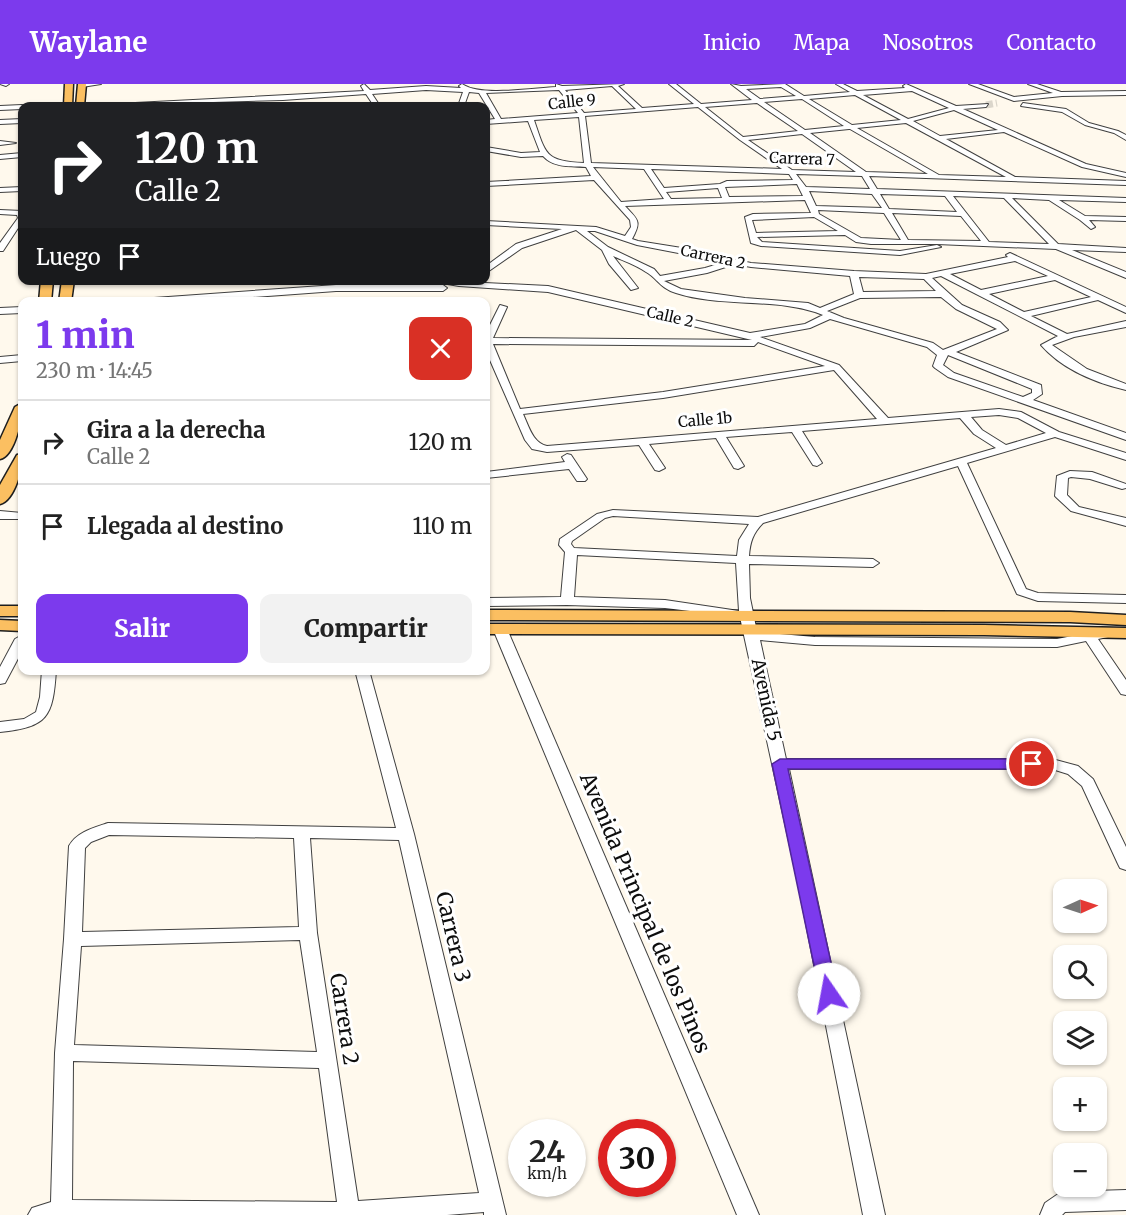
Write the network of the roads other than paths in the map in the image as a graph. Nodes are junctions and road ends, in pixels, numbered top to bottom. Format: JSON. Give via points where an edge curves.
{"nodes":[{"id":1,"x":0,"y":84,"type":"edge"},
{"id":2,"x":6,"y":84,"type":"edge"},
{"id":3,"x":69,"y":84,"type":"edge"},
{"id":4,"x":98,"y":84,"type":"edge"},
{"id":5,"x":363,"y":84,"type":"edge"},
{"id":6,"x":461,"y":84,"type":"edge"},
{"id":7,"x":496,"y":84,"type":"edge"},
{"id":8,"x":614,"y":84,"type":"edge"},
{"id":9,"x":621,"y":84,"type":"edge"},
{"id":10,"x":672,"y":84,"type":"edge"},
{"id":11,"x":781,"y":84,"type":"edge"},
{"id":12,"x":839,"y":84,"type":"edge"},
{"id":13,"x":901,"y":84,"type":"edge"},
{"id":14,"x":972,"y":84,"type":"edge"},
{"id":15,"x":1031,"y":84,"type":"edge"},
{"id":16,"x":82,"y":85,"type":"edge"},
{"id":17,"x":1085,"y":85,"type":"edge"},
{"id":18,"x":559,"y":86,"type":"edge"},
{"id":19,"x":737,"y":86,"type":"edge"},
{"id":20,"x":912,"y":89,"type":"junction"},
{"id":21,"x":289,"y":91,"type":"dead end"},
{"id":22,"x":368,"y":91,"type":"junction"},
{"id":23,"x":466,"y":91,"type":"junction"},
{"id":24,"x":482,"y":92,"type":"junction"},
{"id":25,"x":502,"y":92,"type":"junction"},
{"id":26,"x":856,"y":93,"type":"junction"},
{"id":27,"x":1103,"y":93,"type":"junction"},
{"id":28,"x":1126,"y":93,"type":"edge"},
{"id":29,"x":1062,"y":94,"type":"junction"},
{"id":30,"x":300,"y":97,"type":"junction"},
{"id":31,"x":803,"y":97,"type":"junction"},
{"id":32,"x":283,"y":98,"type":"junction"},
{"id":33,"x":570,"y":98,"type":"junction"},
{"id":34,"x":517,"y":99,"type":"dead end"},
{"id":35,"x":559,"y":99,"type":"dead end"},
{"id":36,"x":1014,"y":99,"type":"junction"},
{"id":37,"x":486,"y":100,"type":"joint"},
{"id":38,"x":758,"y":100,"type":"junction"},
{"id":39,"x":1006,"y":101,"type":"junction"},
{"id":40,"x":68,"y":102,"type":"edge"},
{"id":41,"x":80,"y":102,"type":"edge"},
{"id":42,"x":243,"y":102,"type":"edge"},
{"id":43,"x":303,"y":102,"type":"edge"},
{"id":44,"x":375,"y":102,"type":"edge"},
{"id":45,"x":462,"y":102,"type":"edge"},
{"id":46,"x":997,"y":103,"type":"tunnel mouth"},
{"id":47,"x":700,"y":105,"type":"junction"},
{"id":48,"x":986,"y":105,"type":"tunnel mouth"},
{"id":49,"x":490,"y":106,"type":"edge"},
{"id":50,"x":18,"y":107,"type":"edge"},
{"id":51,"x":0,"y":108,"type":"edge"},
{"id":52,"x":955,"y":108,"type":"junction"},
{"id":53,"x":640,"y":109,"type":"junction"},
{"id":54,"x":582,"y":114,"type":"junction"},
{"id":55,"x":531,"y":120,"type":"junction"},
{"id":56,"x":18,"y":121,"type":"edge"},
{"id":57,"x":906,"y":121,"type":"junction"},
{"id":58,"x":0,"y":122,"type":"edge"},
{"id":59,"x":490,"y":122,"type":"edge"},
{"id":60,"x":500,"y":122,"type":"junction"},
{"id":61,"x":852,"y":128,"type":"junction"},
{"id":62,"x":1004,"y":131,"type":"junction"},
{"id":63,"x":803,"y":133,"type":"junction"},
{"id":64,"x":937,"y":138,"type":"junction"},
{"id":65,"x":1126,"y":138,"type":"edge"},
{"id":66,"x":742,"y":139,"type":"junction"},
{"id":67,"x":0,"y":143,"type":"edge"},
{"id":68,"x":13,"y":143,"type":"dead end"},
{"id":69,"x":490,"y":150,"type":"edge"},
{"id":70,"x":18,"y":153,"type":"edge"},
{"id":71,"x":543,"y":154,"type":"junction"},
{"id":72,"x":0,"y":155,"type":"edge"},
{"id":73,"x":521,"y":155,"type":"junction"},
{"id":74,"x":490,"y":156,"type":"edge"},
{"id":75,"x":588,"y":165,"type":"junction"},
{"id":76,"x":646,"y":167,"type":"junction"},
{"id":77,"x":791,"y":172,"type":"junction"},
{"id":78,"x":864,"y":174,"type":"junction"},
{"id":79,"x":1126,"y":175,"type":"edge"},
{"id":80,"x":938,"y":177,"type":"junction"},
{"id":81,"x":596,"y":178,"type":"junction"},
{"id":82,"x":1015,"y":179,"type":"junction"},
{"id":83,"x":1126,"y":183,"type":"edge"},
{"id":84,"x":490,"y":184,"type":"edge"},
{"id":85,"x":721,"y":186,"type":"junction"},
{"id":86,"x":801,"y":186,"type":"junction"},
{"id":87,"x":18,"y":189,"type":"edge"},
{"id":88,"x":0,"y":190,"type":"edge"},
{"id":89,"x":661,"y":190,"type":"junction"},
{"id":90,"x":876,"y":192,"type":"junction"},
{"id":91,"x":948,"y":195,"type":"junction"},
{"id":92,"x":1006,"y":196,"type":"junction"},
{"id":93,"x":807,"y":198,"type":"junction"},
{"id":94,"x":1049,"y":198,"type":"junction"},
{"id":95,"x":726,"y":199,"type":"junction"},
{"id":96,"x":669,"y":201,"type":"junction"},
{"id":97,"x":1126,"y":201,"type":"edge"},
{"id":98,"x":18,"y":204,"type":"edge"},
{"id":99,"x":620,"y":204,"type":"junction"},
{"id":100,"x":0,"y":205,"type":"edge"},
{"id":101,"x":886,"y":211,"type":"junction"},
{"id":102,"x":0,"y":212,"type":"edge"},
{"id":103,"x":814,"y":212,"type":"junction"},
{"id":104,"x":18,"y":214,"type":"edge"},
{"id":105,"x":962,"y":214,"type":"junction"},
{"id":106,"x":1083,"y":218,"type":"junction"},
{"id":107,"x":1126,"y":219,"type":"edge"},
{"id":108,"x":18,"y":223,"type":"edge"},
{"id":109,"x":490,"y":224,"type":"edge"},
{"id":110,"x":577,"y":227,"type":"junction"},
{"id":111,"x":635,"y":227,"type":"junction"},
{"id":112,"x":1091,"y":227,"type":"dead end"},
{"id":113,"x":596,"y":229,"type":"junction"},
{"id":114,"x":847,"y":233,"type":"junction"},
{"id":115,"x":753,"y":235,"type":"junction"},
{"id":116,"x":627,"y":240,"type":"junction"},
{"id":117,"x":906,"y":242,"type":"junction"},
{"id":118,"x":987,"y":244,"type":"junction"},
{"id":119,"x":945,"y":246,"type":"junction"},
{"id":120,"x":1055,"y":246,"type":"junction"},
{"id":121,"x":0,"y":249,"type":"edge"},
{"id":122,"x":605,"y":249,"type":"junction"},
{"id":123,"x":1126,"y":250,"type":"edge"},
{"id":124,"x":506,"y":255,"type":"junction"},
{"id":125,"x":490,"y":256,"type":"edge"},
{"id":126,"x":1016,"y":258,"type":"junction"},
{"id":127,"x":732,"y":262,"type":"junction"},
{"id":128,"x":490,"y":267,"type":"edge"},
{"id":129,"x":854,"y":274,"type":"junction"},
{"id":130,"x":943,"y":274,"type":"junction"},
{"id":131,"x":1126,"y":275,"type":"edge"},
{"id":132,"x":926,"y":277,"type":"junction"},
{"id":133,"x":1056,"y":277,"type":"junction"},
{"id":134,"x":659,"y":279,"type":"junction"},
{"id":135,"x":490,"y":283,"type":"edge"},
{"id":136,"x":272,"y":285,"type":"edge"},
{"id":137,"x":328,"y":285,"type":"edge"},
{"id":138,"x":354,"y":285,"type":"edge"},
{"id":139,"x":455,"y":285,"type":"edge"},
{"id":140,"x":634,"y":288,"type":"dead end"},
{"id":141,"x":268,"y":293,"type":"junction"},
{"id":142,"x":981,"y":293,"type":"junction"},
{"id":143,"x":943,"y":294,"type":"junction"},
{"id":144,"x":859,"y":295,"type":"junction"},
{"id":145,"x":211,"y":297,"type":"edge"},
{"id":146,"x":1100,"y":297,"type":"junction"},
{"id":147,"x":502,"y":307,"type":"dead end"},
{"id":148,"x":18,"y":310,"type":"edge"},
{"id":149,"x":822,"y":310,"type":"junction"},
{"id":150,"x":1126,"y":310,"type":"edge"},
{"id":151,"x":0,"y":311,"type":"edge"},
{"id":152,"x":831,"y":315,"type":"junction"},
{"id":153,"x":1023,"y":315,"type":"junction"},
{"id":154,"x":1126,"y":324,"type":"edge"},
{"id":155,"x":490,"y":334,"type":"edge"},
{"id":156,"x":749,"y":336,"type":"junction"},
{"id":157,"x":1066,"y":338,"type":"junction"},
{"id":158,"x":490,"y":341,"type":"edge"},
{"id":159,"x":772,"y":345,"type":"junction"},
{"id":160,"x":490,"y":349,"type":"edge"},
{"id":161,"x":945,"y":353,"type":"junction"},
{"id":162,"x":18,"y":358,"type":"edge"},
{"id":163,"x":0,"y":360,"type":"edge"},
{"id":164,"x":836,"y":367,"type":"junction"},
{"id":165,"x":1126,"y":387,"type":"edge"},
{"id":166,"x":1024,"y":401,"type":"junction"},
{"id":167,"x":517,"y":412,"type":"junction"},
{"id":168,"x":18,"y":414,"type":"edge"},
{"id":169,"x":963,"y":415,"type":"junction"},
{"id":170,"x":885,"y":421,"type":"junction"},
{"id":171,"x":795,"y":428,"type":"junction"},
{"id":172,"x":719,"y":434,"type":"junction"},
{"id":173,"x":1055,"y":434,"type":"junction"},
{"id":174,"x":6,"y":435,"type":"edge"},
{"id":175,"x":1126,"y":437,"type":"edge"},
{"id":176,"x":642,"y":441,"type":"junction"},
{"id":177,"x":1003,"y":448,"type":"junction"},
{"id":178,"x":563,"y":450,"type":"junction"},
{"id":179,"x":0,"y":455,"type":"edge"},
{"id":180,"x":1126,"y":457,"type":"edge"},
{"id":181,"x":961,"y":461,"type":"junction"},
{"id":182,"x":817,"y":463,"type":"dead end"},
{"id":183,"x":18,"y":465,"type":"edge"},
{"id":184,"x":571,"y":465,"type":"junction"},
{"id":185,"x":738,"y":466,"type":"dead end"},
{"id":186,"x":659,"y":468,"type":"dead end"},
{"id":187,"x":490,"y":475,"type":"edge"},
{"id":188,"x":581,"y":479,"type":"dead end"},
{"id":189,"x":1122,"y":486,"type":"dead end"},
{"id":190,"x":0,"y":499,"type":"edge"},
{"id":191,"x":0,"y":515,"type":"edge"},
{"id":192,"x":18,"y":516,"type":"edge"},
{"id":193,"x":759,"y":521,"type":"junction"},
{"id":194,"x":1126,"y":522,"type":"edge"},
{"id":195,"x":571,"y":551,"type":"junction"},
{"id":196,"x":742,"y":560,"type":"junction"},
{"id":197,"x":873,"y":563,"type":"dead end"},
{"id":198,"x":1126,"y":599,"type":"edge"},
{"id":199,"x":567,"y":601,"type":"junction"},
{"id":200,"x":490,"y":602,"type":"edge"},
{"id":201,"x":18,"y":608,"type":"edge"},
{"id":202,"x":0,"y":610,"type":"edge"},
{"id":203,"x":18,"y":611,"type":"edge"},
{"id":204,"x":490,"y":615,"type":"edge"},
{"id":205,"x":1126,"y":620,"type":"edge"},
{"id":206,"x":0,"y":625,"type":"edge"},
{"id":207,"x":18,"y":626,"type":"edge"},
{"id":208,"x":749,"y":627,"type":"junction"},
{"id":209,"x":493,"y":629,"type":"edge"},
{"id":210,"x":1118,"y":633,"type":"edge"},
{"id":211,"x":1090,"y":638,"type":"junction"},
{"id":212,"x":18,"y":646,"type":"edge"},
{"id":213,"x":49,"y":675,"type":"edge"},
{"id":214,"x":363,"y":675,"type":"edge"},
{"id":215,"x":0,"y":680,"type":"edge"},
{"id":216,"x":1126,"y":691,"type":"edge"},
{"id":217,"x":0,"y":727,"type":"edge"},
{"id":218,"x":780,"y":764,"type":"junction"},
{"id":219,"x":302,"y":834,"type":"junction"},
{"id":220,"x":406,"y":834,"type":"junction"},
{"id":221,"x":1126,"y":864,"type":"edge"},
{"id":222,"x":308,"y":933,"type":"junction"},
{"id":223,"x":73,"y":939,"type":"junction"},
{"id":224,"x":64,"y":1053,"type":"junction"},
{"id":225,"x":328,"y":1060,"type":"junction"},
{"id":226,"x":1126,"y":1200,"type":"edge"},
{"id":227,"x":494,"y":1209,"type":"edge"},
{"id":228,"x":61,"y":1212,"type":"edge"},
{"id":229,"x":349,"y":1212,"type":"junction"},
{"id":230,"x":39,"y":1215,"type":"edge"},
{"id":231,"x":747,"y":1215,"type":"edge"},
{"id":232,"x":874,"y":1215,"type":"edge"},
{"id":233,"x":1051,"y":1215,"type":"edge"}],
"edges":[{"from":1,"to":2,"type":"street"},
{"from":3,"to":40,"type":"main road"},
{"from":4,"to":16,"type":"street"},
{"from":5,"to":22,"type":"street"},
{"from":6,"to":23,"type":"street"},
{"from":7,"to":25,"type":"street"},
{"from":8,"to":9,"type":"street"},
{"from":8,"to":18,"type":"street"},
{"from":8,"to":53,"type":"street"},
{"from":10,"to":47,"type":"street"},
{"from":11,"to":19,"type":"street"},
{"from":11,"to":31,"type":"street"},
{"from":12,"to":26,"type":"street","name":"Carrera 7"},
{"from":13,"to":20,"type":"street"},
{"from":14,"to":36,"type":"street"},
{"from":15,"to":29,"type":"street"},
{"from":16,"to":41,"type":"main road"},
{"from":17,"to":27,"type":"street"},
{"from":18,"to":25,"type":"street"},
{"from":18,"to":33,"type":"street"},
{"from":19,"to":38,"type":"street"},
{"from":20,"to":26,"type":"street","name":"Calle 9"},
{"from":20,"to":52,"type":"street"},
{"from":21,"to":32,"type":"street"},
{"from":22,"to":23,"type":"street"},
{"from":22,"to":30,"type":"street"},
{"from":22,"to":44,"type":"street"},
{"from":23,"to":24,"type":"street"},
{"from":23,"to":45,"type":"street"},
{"from":24,"to":25,"type":"street"},
{"from":24,"to":37,"type":"street"},
{"from":26,"to":31,"type":"street","name":"Calle 9"},
{"from":26,"to":57,"type":"street","name":"Carrera 7"},
{"from":27,"to":28,"type":"street"},
{"from":27,"to":29,"type":"street"},
{"from":29,"to":36,"type":"street"},
{"from":30,"to":32,"type":"street"},
{"from":30,"to":43,"type":"street"},
{"from":31,"to":38,"type":"street","name":"Calle 9"},
{"from":31,"to":61,"type":"street"},
{"from":32,"to":42,"type":"street"},
{"from":33,"to":35,"type":"street"},
{"from":33,"to":54,"type":"street"},
{"from":34,"to":37,"type":"street"},
{"from":36,"to":39,"type":"street"},
{"from":38,"to":47,"type":"street","name":"Calle 9"},
{"from":38,"to":63,"type":"street"},
{"from":39,"to":46,"type":"street"},
{"from":39,"to":65,"type":"street","via":[[1064,110],[1087,124]]},
{"from":47,"to":53,"type":"street","name":"Calle 9"},
{"from":47,"to":66,"type":"street"},
{"from":48,"to":52,"type":"street"},
{"from":49,"to":60,"type":"street"},
{"from":50,"to":51,"type":"street"},
{"from":52,"to":57,"type":"street"},
{"from":52,"to":62,"type":"street"},
{"from":53,"to":54,"type":"street","name":"Calle 9"},
{"from":54,"to":55,"type":"street","name":"Calle 9"},
{"from":54,"to":75,"type":"street"},
{"from":55,"to":60,"type":"street","name":"Calle 9"},
{"from":55,"to":71,"type":"street"},
{"from":56,"to":58,"type":"street"},
{"from":57,"to":61,"type":"street"},
{"from":57,"to":64,"type":"street","name":"Carrera 7"},
{"from":59,"to":60,"type":"street","name":"Calle 9"},
{"from":61,"to":63,"type":"street"},
{"from":61,"to":80,"type":"street"},
{"from":62,"to":64,"type":"street"},
{"from":62,"to":79,"type":"street","via":[[1084,166]]},
{"from":63,"to":66,"type":"street"},
{"from":63,"to":78,"type":"street"},
{"from":64,"to":82,"type":"street","name":"Carrera 7"},
{"from":66,"to":77,"type":"street"},
{"from":67,"to":68,"type":"street"},
{"from":69,"to":73,"type":"street"},
{"from":70,"to":72,"type":"street"},
{"from":71,"to":73,"type":"street"},
{"from":71,"to":75,"type":"street","name":"Carrera 7","via":[[554,163]]},
{"from":73,"to":74,"type":"street"},
{"from":75,"to":76,"type":"street","name":"Carrera 7"},
{"from":75,"to":81,"type":"street"},
{"from":76,"to":77,"type":"street","name":"Carrera 7"},
{"from":76,"to":89,"type":"street"},
{"from":77,"to":78,"type":"street","name":"Carrera 7"},
{"from":77,"to":86,"type":"street"},
{"from":78,"to":80,"type":"street","name":"Carrera 7"},
{"from":78,"to":90,"type":"street"},
{"from":80,"to":82,"type":"street","name":"Carrera 7"},
{"from":81,"to":84,"type":"street"},
{"from":81,"to":99,"type":"street"},
{"from":82,"to":83,"type":"street","name":"Carrera 7"},
{"from":82,"to":94,"type":"street","name":"Carrera 7"},
{"from":85,"to":86,"type":"street"},
{"from":85,"to":89,"type":"street"},
{"from":85,"to":95,"type":"street"},
{"from":86,"to":90,"type":"street"},
{"from":86,"to":93,"type":"street"},
{"from":87,"to":88,"type":"street"},
{"from":89,"to":96,"type":"street"},
{"from":90,"to":91,"type":"street"},
{"from":90,"to":101,"type":"street"},
{"from":91,"to":92,"type":"street"},
{"from":91,"to":105,"type":"street"},
{"from":92,"to":94,"type":"street"},
{"from":92,"to":120,"type":"street"},
{"from":93,"to":95,"type":"street"},
{"from":93,"to":103,"type":"street"},
{"from":94,"to":97,"type":"street"},
{"from":94,"to":106,"type":"street","name":"Carrera 7"},
{"from":95,"to":96,"type":"street"},
{"from":96,"to":99,"type":"street"},
{"from":98,"to":100,"type":"street"},
{"from":99,"to":111,"type":"street"},
{"from":101,"to":103,"type":"street"},
{"from":101,"to":105,"type":"street"},
{"from":101,"to":117,"type":"street"},
{"from":102,"to":104,"type":"street"},
{"from":103,"to":114,"type":"street"},
{"from":103,"to":115,"type":"street","via":[[748,217]]},
{"from":105,"to":118,"type":"street"},
{"from":106,"to":107,"type":"street"},
{"from":106,"to":112,"type":"street"},
{"from":108,"to":121,"type":"street"},
{"from":109,"to":110,"type":"street","name":"Carrera 2"},
{"from":110,"to":113,"type":"street","name":"Carrera 2"},
{"from":110,"to":122,"type":"street"},
{"from":110,"to":124,"type":"street","via":[[530,241]]},
{"from":111,"to":113,"type":"street"},
{"from":111,"to":116,"type":"street"},
{"from":113,"to":116,"type":"street","name":"Carrera 2"},
{"from":114,"to":115,"type":"street"},
{"from":114,"to":117,"type":"street","via":[[866,242]]},
{"from":115,"to":119,"type":"street","via":[[754,242],[767,245],[900,253]]},
{"from":116,"to":127,"type":"street","name":"Carrera 2"},
{"from":117,"to":118,"type":"street"},
{"from":117,"to":119,"type":"street"},
{"from":118,"to":120,"type":"street"},
{"from":119,"to":126,"type":"street","via":[[991,248]]},
{"from":120,"to":123,"type":"street"},
{"from":120,"to":131,"type":"street"},
{"from":122,"to":134,"type":"street","via":[[644,267]]},
{"from":122,"to":140,"type":"street"},
{"from":124,"to":125,"type":"street"},
{"from":124,"to":128,"type":"street"},
{"from":126,"to":130,"type":"street","name":"Carrera 2"},
{"from":126,"to":133,"type":"street"},
{"from":127,"to":129,"type":"street","name":"Carrera 2"},
{"from":127,"to":134,"type":"street"},
{"from":129,"to":132,"type":"street","name":"Carrera 2"},
{"from":129,"to":144,"type":"street"},
{"from":130,"to":132,"type":"street","name":"Carrera 2"},
{"from":130,"to":142,"type":"street"},
{"from":132,"to":143,"type":"street"},
{"from":133,"to":142,"type":"street"},
{"from":133,"to":146,"type":"street"},
{"from":134,"to":149,"type":"street","via":[[668,287],[700,296]]},
{"from":135,"to":156,"type":"street","name":"Calle 2","via":[[548,289]]},
{"from":136,"to":141,"type":"street"},
{"from":137,"to":141,"type":"street"},
{"from":138,"to":139,"type":"street","via":[[432,289]]},
{"from":141,"to":145,"type":"street"},
{"from":142,"to":153,"type":"street"},
{"from":143,"to":144,"type":"street"},
{"from":143,"to":161,"type":"street","via":[[1003,330]]},
{"from":144,"to":149,"type":"street"},
{"from":146,"to":150,"type":"street"},
{"from":146,"to":153,"type":"street"},
{"from":147,"to":155,"type":"street"},
{"from":148,"to":151,"type":"street"},
{"from":149,"to":152,"type":"street"},
{"from":152,"to":156,"type":"street","via":[[807,326]]},
{"from":152,"to":161,"type":"street"},
{"from":153,"to":157,"type":"street"},
{"from":154,"to":157,"type":"street"},
{"from":156,"to":159,"type":"street","name":"Calle 2"},
{"from":157,"to":165,"type":"street","via":[[1046,345],[1075,366]]},
{"from":158,"to":159,"type":"street"},
{"from":159,"to":164,"type":"street","name":"Calle 2"},
{"from":160,"to":167,"type":"street","name":"Calle 1b"},
{"from":161,"to":166,"type":"street","via":[[938,366],[941,370]]},
{"from":161,"to":166,"type":"street","via":[[1037,387],[1036,394]]},
{"from":162,"to":163,"type":"street"},
{"from":164,"to":167,"type":"street","via":[[685,392]]},
{"from":164,"to":170,"type":"street","name":"Calle 2"},
{"from":166,"to":175,"type":"street"},
{"from":167,"to":178,"type":"street","name":"Calle 1b","via":[[536,447]]},
{"from":168,"to":174,"type":"main road"},
{"from":169,"to":170,"type":"street","name":"Calle 1b"},
{"from":169,"to":173,"type":"street","name":"Calle 1b","via":[[1012,413]]},
{"from":169,"to":177,"type":"street","via":[[978,432]]},
{"from":170,"to":171,"type":"street","name":"Calle 1b"},
{"from":171,"to":172,"type":"street","name":"Calle 1b"},
{"from":171,"to":182,"type":"street"},
{"from":172,"to":176,"type":"street","name":"Calle 1b"},
{"from":172,"to":185,"type":"street"},
{"from":173,"to":177,"type":"street"},
{"from":173,"to":180,"type":"street"},
{"from":174,"to":179,"type":"main road"},
{"from":176,"to":178,"type":"street","name":"Calle 1b"},
{"from":176,"to":186,"type":"street"},
{"from":177,"to":181,"type":"street"},
{"from":178,"to":184,"type":"street"},
{"from":181,"to":193,"type":"street"},
{"from":181,"to":198,"type":"street","via":[[1021,591],[1038,597]]},
{"from":183,"to":190,"type":"main road"},
{"from":184,"to":187,"type":"street"},
{"from":184,"to":188,"type":"street"},
{"from":189,"to":194,"type":"street","via":[[1084,473],[1071,473],[1063,476],[1061,496],[1075,509]]},
{"from":191,"to":192,"type":"street"},
{"from":193,"to":195,"type":"street","via":[[613,513],[601,516],[566,539]]},
{"from":193,"to":196,"type":"street","name":"Avenida 5","via":[[748,531]]},
{"from":195,"to":196,"type":"street"},
{"from":195,"to":199,"type":"street"},
{"from":196,"to":197,"type":"street"},
{"from":196,"to":208,"type":"street","name":"Avenida 5"},
{"from":199,"to":200,"type":"street"},
{"from":199,"to":208,"type":"street","via":[[665,604],[732,612]]},
{"from":201,"to":202,"type":"street"},
{"from":202,"to":203,"type":"main road"},
{"from":204,"to":208,"type":"main road"},
{"from":205,"to":208,"type":"main road","via":[[1070,617]]},
{"from":206,"to":207,"type":"main road"},
{"from":208,"to":209,"type":"main road"},
{"from":208,"to":210,"type":"main road"},
{"from":208,"to":211,"type":"street","via":[[815,641],[1057,643]]},
{"from":208,"to":218,"type":"street","name":"Avenida 5"},
{"from":209,"to":231,"type":"street","name":"Avenida Principal de los Pinos","via":[[740,1190]]},
{"from":210,"to":211,"type":"street"},
{"from":211,"to":216,"type":"street"},
{"from":212,"to":215,"type":"street"},
{"from":213,"to":217,"type":"street","via":[[46,709],[40,717],[31,723]]},
{"from":214,"to":220,"type":"street","name":"Carrera 3"},
{"from":218,"to":221,"type":"street","via":[[1052,764],[1073,771],[1088,783]]},
{"from":218,"to":232,"type":"street","name":"Avenida 5"},
{"from":219,"to":220,"type":"street"},
{"from":219,"to":222,"type":"street","name":"Carrera 2"},
{"from":219,"to":223,"type":"street","via":[[108,829],[85,838],[77,846]]},
{"from":220,"to":227,"type":"street","name":"Carrera 3"},
{"from":222,"to":223,"type":"street"},
{"from":222,"to":225,"type":"street","name":"Carrera 2"},
{"from":223,"to":224,"type":"street"},
{"from":224,"to":225,"type":"street"},
{"from":224,"to":228,"type":"street"},
{"from":225,"to":229,"type":"street","name":"Carrera 2"},
{"from":226,"to":233,"type":"street","via":[[1061,1202]]},
{"from":227,"to":229,"type":"street"},
{"from":228,"to":229,"type":"street"},
{"from":228,"to":230,"type":"street"}]}
